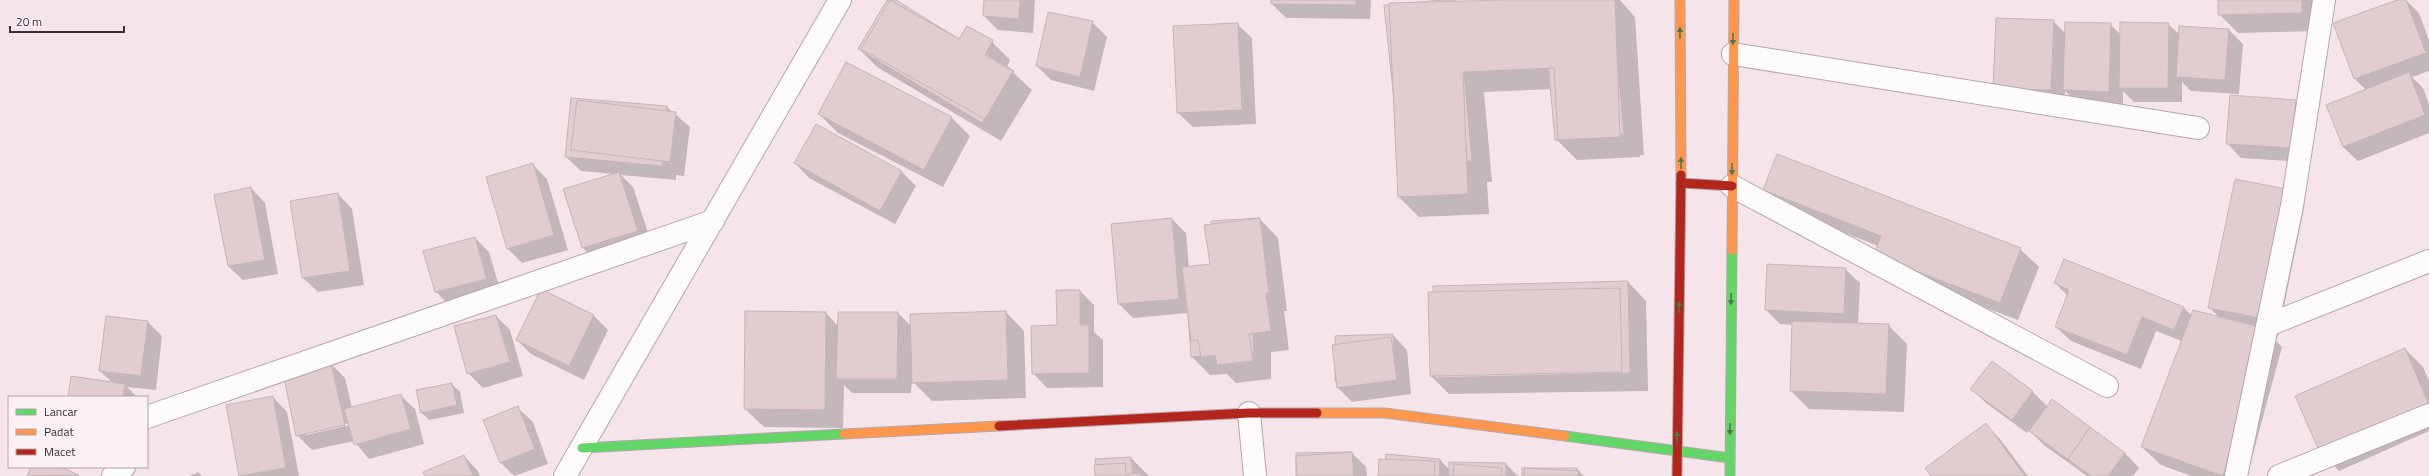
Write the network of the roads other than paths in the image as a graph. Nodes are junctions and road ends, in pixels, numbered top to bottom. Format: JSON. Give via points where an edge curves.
{"nodes":[{"id":1,"x":840,"y":0,"type":"edge"},
{"id":2,"x":1680,"y":0,"type":"edge"},
{"id":3,"x":1734,"y":0,"type":"edge"},
{"id":4,"x":2324,"y":0,"type":"edge"},
{"id":5,"x":1733,"y":54,"type":"junction"},
{"id":6,"x":2198,"y":128,"type":"dead end"},
{"id":7,"x":1681,"y":183,"type":"junction"},
{"id":8,"x":1732,"y":186,"type":"junction"},
{"id":9,"x":713,"y":221,"type":"junction"},
{"id":10,"x":2429,"y":261,"type":"edge"},
{"id":11,"x":2268,"y":325,"type":"junction"},
{"id":12,"x":2107,"y":386,"type":"dead end"},
{"id":13,"x":1249,"y":412,"type":"junction"},
{"id":14,"x":2429,"y":415,"type":"edge"},
{"id":15,"x":148,"y":417,"type":"edge"},
{"id":16,"x":582,"y":448,"type":"junction"},
{"id":17,"x":1677,"y":453,"type":"junction"},
{"id":18,"x":1730,"y":458,"type":"junction"},
{"id":19,"x":123,"y":468,"type":"edge"},
{"id":20,"x":113,"y":476,"type":"edge"},
{"id":21,"x":565,"y":476,"type":"edge"},
{"id":22,"x":1255,"y":476,"type":"edge"},
{"id":23,"x":1677,"y":476,"type":"edge"},
{"id":24,"x":1730,"y":476,"type":"edge"},
{"id":25,"x":2236,"y":476,"type":"edge"},
{"id":26,"x":2279,"y":476,"type":"edge"}],
"edges":[{"from":1,"to":9,"type":"street"},
{"from":7,"to":2,"type":"main road","one_way":true},
{"from":3,"to":5,"type":"main road","one_way":true},
{"from":4,"to":11,"type":"street","via":[[2292,206]]},
{"from":5,"to":6,"type":"street"},
{"from":5,"to":8,"type":"main road","one_way":true},
{"from":7,"to":8,"type":"main road"},
{"from":17,"to":7,"type":"main road","one_way":true},
{"from":8,"to":12,"type":"street"},
{"from":8,"to":18,"type":"main road","one_way":true},
{"from":9,"to":15,"type":"street"},
{"from":9,"to":16,"type":"street"},
{"from":10,"to":11,"type":"street"},
{"from":11,"to":25,"type":"street"},
{"from":13,"to":16,"type":"main road"},
{"from":13,"to":17,"type":"main road","via":[[1385,413]]},
{"from":13,"to":22,"type":"street"},
{"from":14,"to":26,"type":"street"},
{"from":16,"to":21,"type":"street"},
{"from":17,"to":18,"type":"main road"},
{"from":17,"to":23,"type":"main road"},
{"from":18,"to":24,"type":"main road"},
{"from":19,"to":20,"type":"street"}]}
